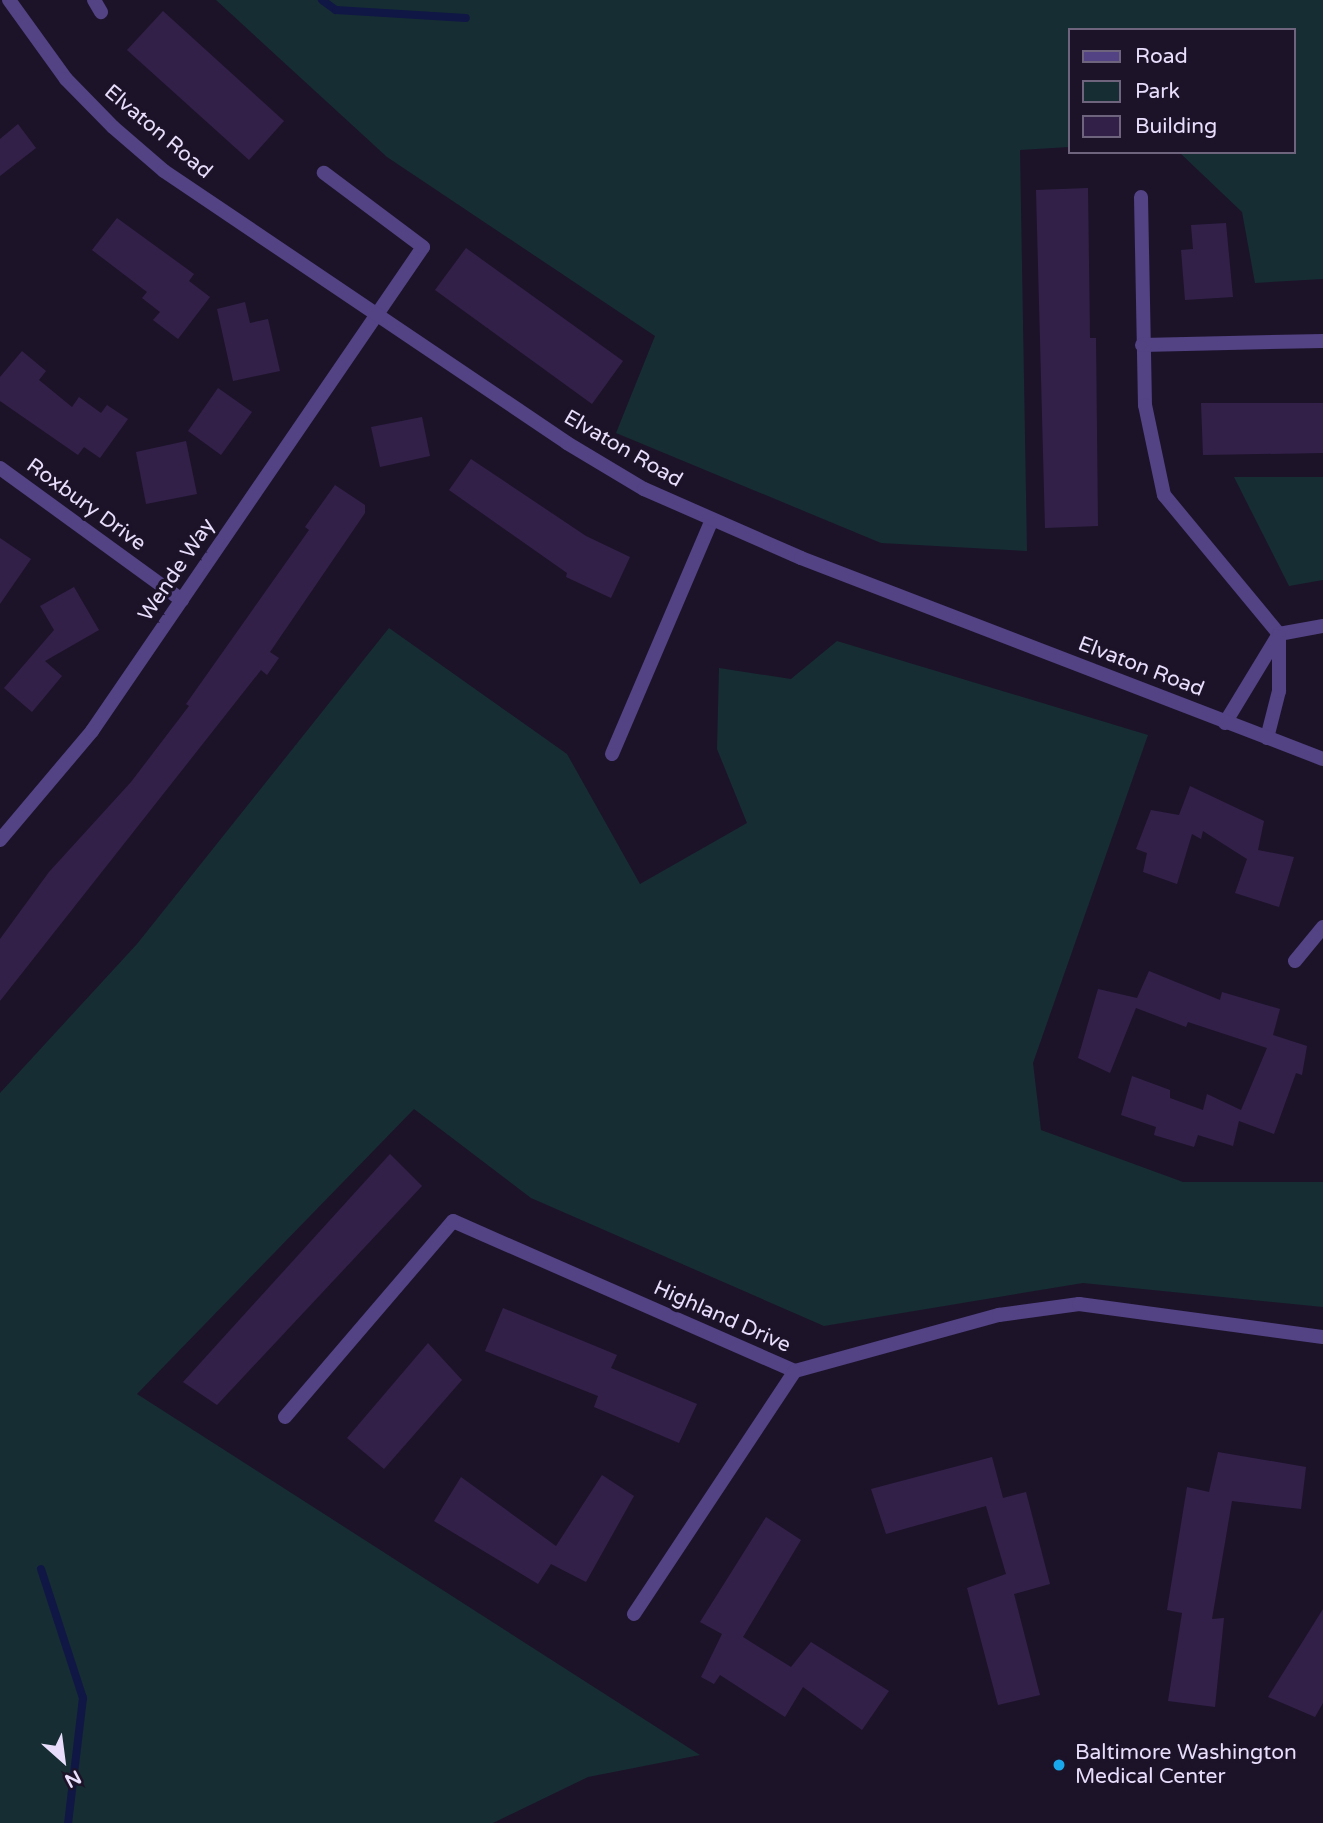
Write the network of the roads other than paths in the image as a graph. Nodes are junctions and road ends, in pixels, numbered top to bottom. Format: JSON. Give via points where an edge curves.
{"nodes":[{"id":1,"x":9,"y":0,"type":"edge"},
{"id":2,"x":324,"y":173,"type":"dead end"},
{"id":3,"x":1141,"y":197,"type":"dead end"},
{"id":4,"x":377,"y":315,"type":"junction"},
{"id":5,"x":1323,"y":341,"type":"edge"},
{"id":6,"x":1142,"y":345,"type":"junction"},
{"id":7,"x":0,"y":468,"type":"edge"},
{"id":8,"x":711,"y":522,"type":"junction"},
{"id":9,"x":182,"y":600,"type":"junction"},
{"id":10,"x":1323,"y":626,"type":"edge"},
{"id":11,"x":1279,"y":635,"type":"junction"},
{"id":12,"x":1225,"y":723,"type":"junction"},
{"id":13,"x":1267,"y":738,"type":"junction"},
{"id":14,"x":612,"y":754,"type":"dead end"},
{"id":15,"x":1323,"y":759,"type":"edge"},
{"id":16,"x":0,"y":840,"type":"edge"},
{"id":17,"x":1323,"y":927,"type":"edge"},
{"id":18,"x":1295,"y":961,"type":"dead end"},
{"id":19,"x":1323,"y":1337,"type":"edge"},
{"id":20,"x":795,"y":1371,"type":"junction"},
{"id":21,"x":285,"y":1417,"type":"dead end"},
{"id":22,"x":634,"y":1614,"type":"dead end"}],
"edges":[{"from":1,"to":4,"type":"street","name":"Elvaton Road","via":[[66,79],[164,171]]},
{"from":2,"to":4,"type":"street","name":"Wende Way","via":[[423,247]]},
{"from":3,"to":6,"type":"street"},
{"from":4,"to":8,"type":"street","name":"Elvaton Road","via":[[567,443]]},
{"from":4,"to":9,"type":"street","name":"Wende Way"},
{"from":5,"to":6,"type":"street"},
{"from":6,"to":11,"type":"street","via":[[1148,426],[1164,495]]},
{"from":7,"to":9,"type":"street","name":"Roxbury Drive"},
{"from":8,"to":12,"type":"street","name":"Elvaton Road"},
{"from":8,"to":14,"type":"street"},
{"from":9,"to":16,"type":"street","name":"Wende Way","via":[[92,731]]},
{"from":10,"to":11,"type":"street"},
{"from":11,"to":12,"type":"street"},
{"from":11,"to":13,"type":"street","via":[[1279,691]]},
{"from":12,"to":13,"type":"street","name":"Elvaton Road"},
{"from":13,"to":15,"type":"street","name":"Elvaton Road"},
{"from":17,"to":18,"type":"street"},
{"from":19,"to":20,"type":"street","name":"Highland Drive","via":[[1079,1304],[999,1315]]},
{"from":20,"to":21,"type":"street","name":"Highland Drive","via":[[453,1221]]},
{"from":20,"to":22,"type":"street"}]}
